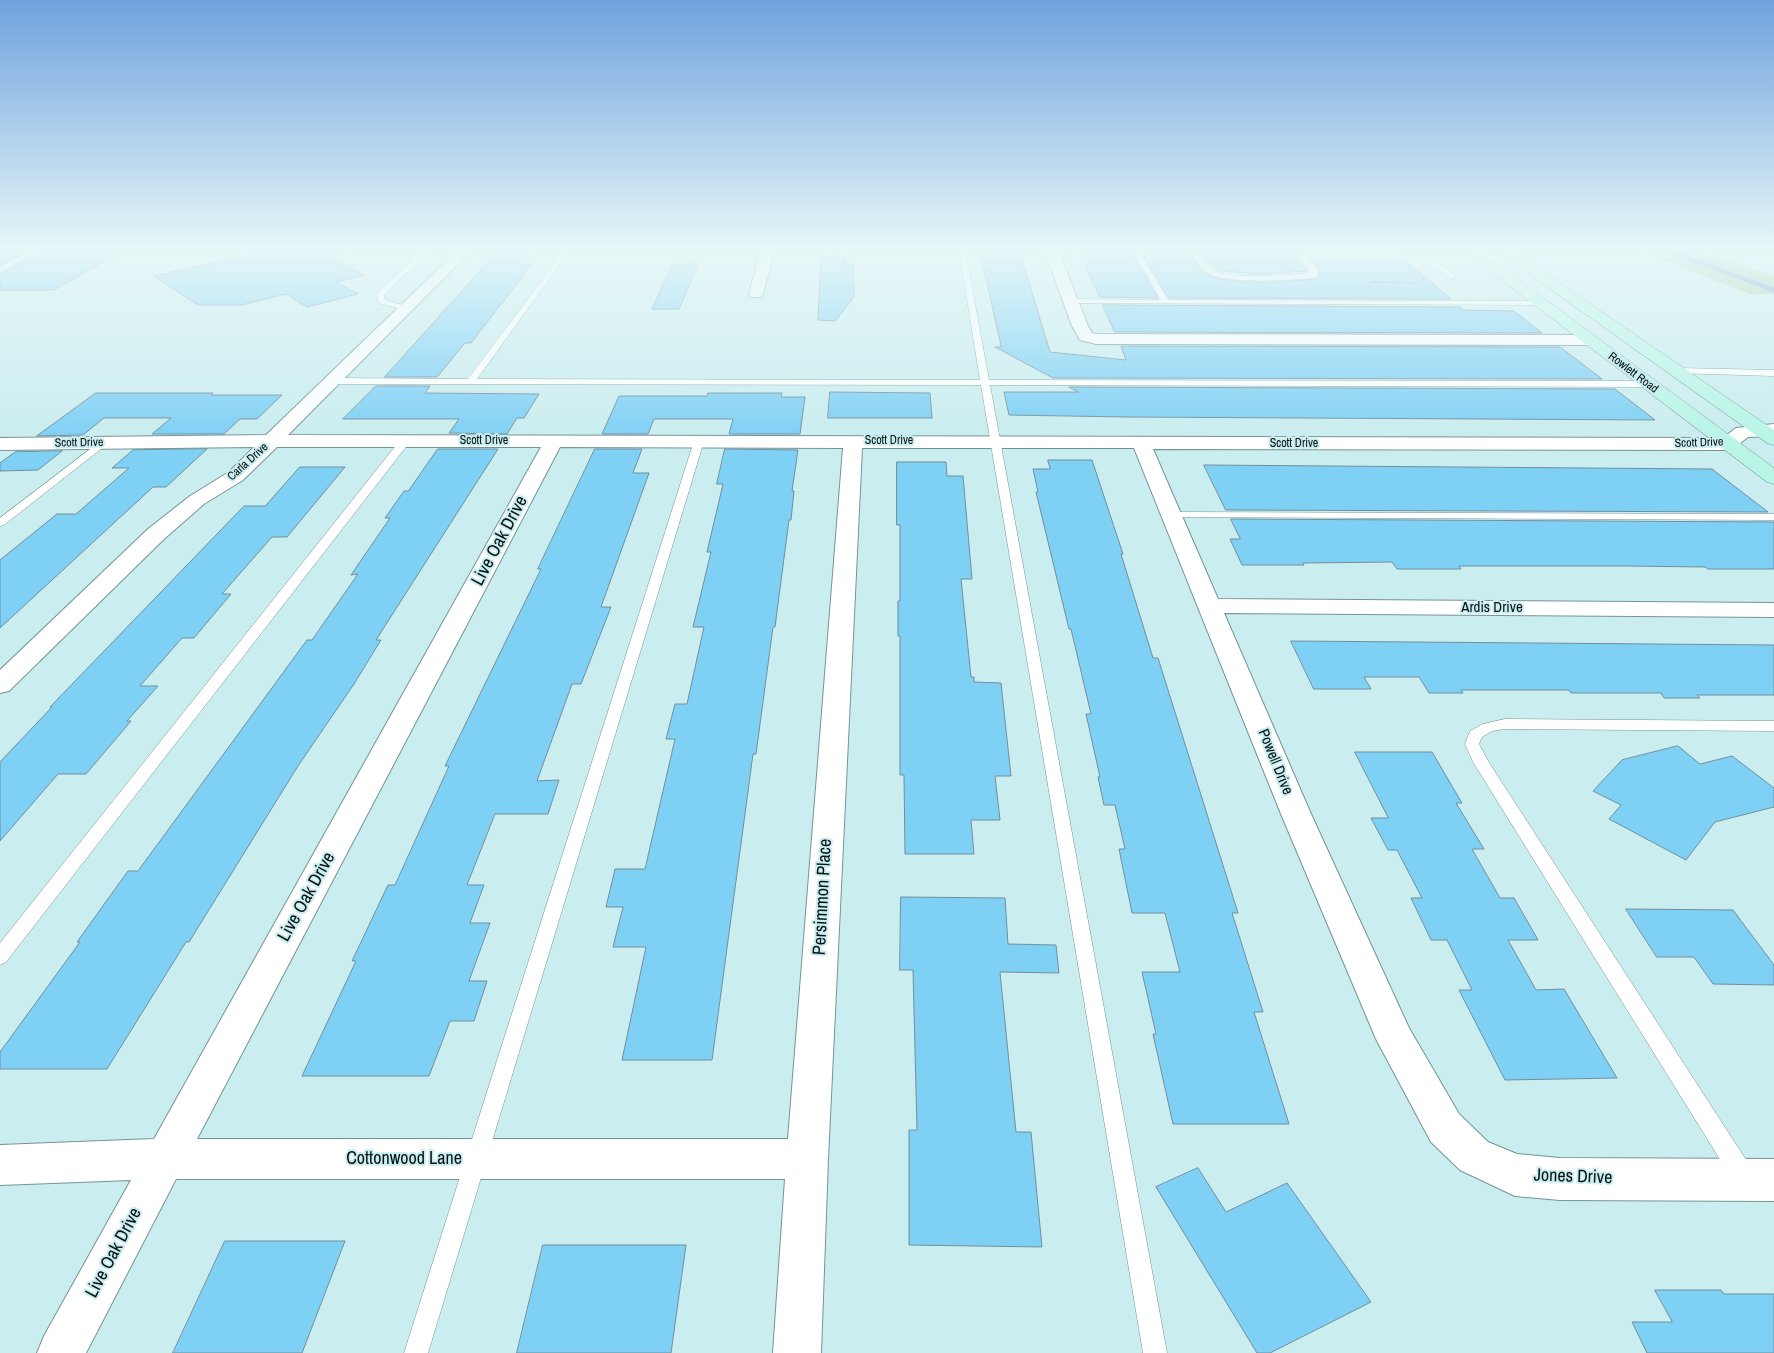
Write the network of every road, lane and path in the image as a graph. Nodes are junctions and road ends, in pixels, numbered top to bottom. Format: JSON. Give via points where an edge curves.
{"nodes":[{"id":1,"x":403,"y":312,"type":"edge"},
{"id":2,"x":522,"y":312,"type":"edge"},
{"id":3,"x":973,"y":312,"type":"edge"},
{"id":4,"x":1076,"y":312,"type":"edge"},
{"id":5,"x":1551,"y":312,"type":"edge"},
{"id":6,"x":1592,"y":312,"type":"edge"},
{"id":7,"x":1588,"y":340,"type":"junction"},
{"id":8,"x":1678,"y":371,"type":"junction"},
{"id":9,"x":1774,"y":373,"type":"edge"},
{"id":10,"x":334,"y":381,"type":"junction"},
{"id":11,"x":471,"y":381,"type":"junction"},
{"id":12,"x":985,"y":381,"type":"junction"},
{"id":13,"x":1648,"y":384,"type":"junction"},
{"id":14,"x":1770,"y":433,"type":"edge"},
{"id":15,"x":272,"y":441,"type":"junction"},
{"id":16,"x":404,"y":441,"type":"junction"},
{"id":17,"x":698,"y":441,"type":"junction"},
{"id":18,"x":853,"y":441,"type":"junction"},
{"id":19,"x":553,"y":442,"type":"junction"},
{"id":20,"x":996,"y":442,"type":"junction"},
{"id":21,"x":102,"y":443,"type":"junction"},
{"id":22,"x":1141,"y":443,"type":"junction"},
{"id":23,"x":0,"y":444,"type":"edge"},
{"id":24,"x":1727,"y":444,"type":"junction"},
{"id":25,"x":1774,"y":478,"type":"edge"},
{"id":26,"x":1172,"y":515,"type":"junction"},
{"id":27,"x":1774,"y":517,"type":"edge"},
{"id":28,"x":0,"y":523,"type":"edge"},
{"id":29,"x":1210,"y":606,"type":"junction"},
{"id":30,"x":1774,"y":610,"type":"edge"},
{"id":31,"x":0,"y":685,"type":"edge"},
{"id":32,"x":1774,"y":726,"type":"edge"},
{"id":33,"x":0,"y":957,"type":"edge"},
{"id":34,"x":1417,"y":1077,"type":"joint"},
{"id":35,"x":164,"y":1159,"type":"junction"},
{"id":36,"x":475,"y":1159,"type":"junction"},
{"id":37,"x":808,"y":1159,"type":"junction"},
{"id":38,"x":0,"y":1165,"type":"edge"},
{"id":39,"x":1759,"y":1179,"type":"edge"},
{"id":40,"x":61,"y":1353,"type":"edge"},
{"id":41,"x":416,"y":1353,"type":"edge"},
{"id":42,"x":797,"y":1353,"type":"edge"},
{"id":43,"x":1155,"y":1353,"type":"edge"}],
"edges":[{"from":1,"to":10,"type":"street","name":"Carla Drive"},
{"from":2,"to":11,"type":"lane"},
{"from":3,"to":12,"type":"lane"},
{"from":4,"to":7,"type":"street","via":[[1086,337],[1096,339]]},
{"from":5,"to":7,"type":"main road","name":"Rowlett Road"},
{"from":6,"to":8,"type":"main road","name":"Rowlett Road"},
{"from":7,"to":13,"type":"main road","name":"Rowlett Road"},
{"from":8,"to":9,"type":"lane"},
{"from":8,"to":14,"type":"main road","name":"Rowlett Road"},
{"from":10,"to":11,"type":"lane"},
{"from":10,"to":15,"type":"street","name":"Carla Drive"},
{"from":11,"to":12,"type":"lane"},
{"from":12,"to":13,"type":"lane"},
{"from":12,"to":20,"type":"lane"},
{"from":13,"to":24,"type":"main road","name":"Rowlett Road"},
{"from":14,"to":24,"type":"street","name":"Scott Drive","via":[[1743,432]]},
{"from":15,"to":16,"type":"street","name":"Scott Drive"},
{"from":15,"to":21,"type":"street","name":"Scott Drive"},
{"from":15,"to":31,"type":"street","name":"Carla Drive","via":[[236,476],[197,500],[156,534]]},
{"from":16,"to":19,"type":"street","name":"Scott Drive"},
{"from":16,"to":33,"type":"lane"},
{"from":17,"to":18,"type":"street","name":"Scott Drive"},
{"from":17,"to":19,"type":"street","name":"Scott Drive"},
{"from":17,"to":36,"type":"lane"},
{"from":18,"to":20,"type":"street","name":"Scott Drive"},
{"from":18,"to":37,"type":"street","name":"Persimmon Place"},
{"from":19,"to":35,"type":"street","name":"Live Oak Drive"},
{"from":20,"to":22,"type":"street","name":"Scott Drive"},
{"from":20,"to":43,"type":"lane"},
{"from":21,"to":23,"type":"street","name":"Scott Drive"},
{"from":21,"to":28,"type":"lane"},
{"from":22,"to":24,"type":"street","name":"Scott Drive"},
{"from":22,"to":26,"type":"street","name":"Powell Drive"},
{"from":24,"to":25,"type":"main road","name":"Rowlett Road"},
{"from":26,"to":27,"type":"lane"},
{"from":26,"to":29,"type":"street","name":"Powell Drive"},
{"from":29,"to":30,"type":"street","name":"Ardis Drive"},
{"from":29,"to":34,"type":"street","name":"Powell Drive","via":[[1300,823],[1395,1039]]},
{"from":32,"to":39,"type":"lane","via":[[1505,724],[1488,727],[1475,734],[1472,744]]},
{"from":34,"to":39,"type":"street","name":"Jones Drive","via":[[1445,1128],[1474,1156],[1515,1175],[1560,1179]]},
{"from":35,"to":36,"type":"street","name":"Cottonwood Lane"},
{"from":35,"to":38,"type":"street","name":"Cottonwood Lane"},
{"from":35,"to":40,"type":"street","name":"Live Oak Drive"},
{"from":36,"to":37,"type":"street","name":"Cottonwood Lane"},
{"from":36,"to":41,"type":"lane"},
{"from":37,"to":42,"type":"street","name":"Persimmon Place"}]}
